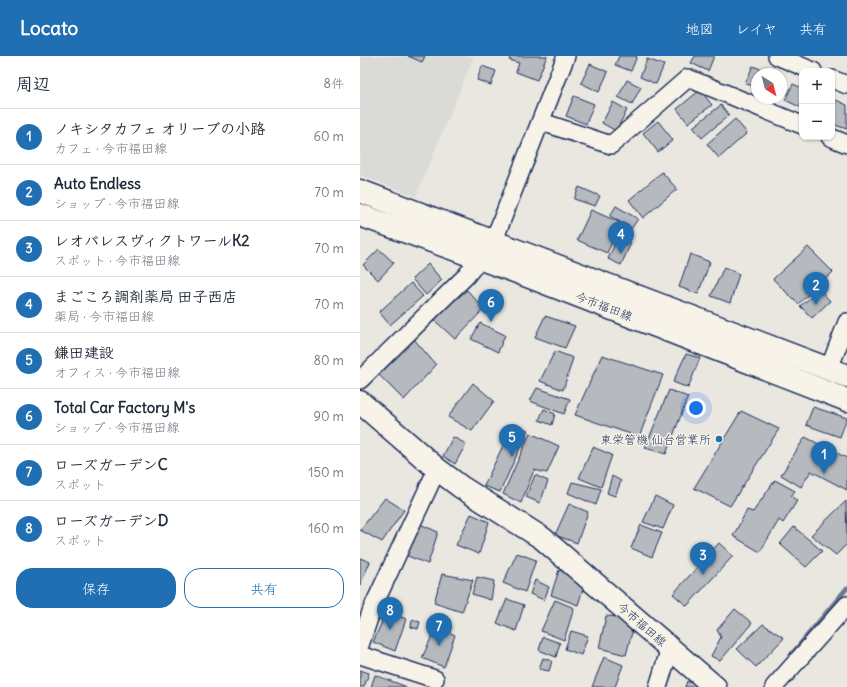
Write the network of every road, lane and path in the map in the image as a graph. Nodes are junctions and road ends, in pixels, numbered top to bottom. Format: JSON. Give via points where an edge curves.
{"nodes":[{"id":1,"x":566,"y":56,"type":"edge"},
{"id":2,"x":777,"y":56,"type":"edge"},
{"id":3,"x":806,"y":68,"type":"edge"},
{"id":4,"x":542,"y":122,"type":"junction"},
{"id":5,"x":799,"y":124,"type":"edge"},
{"id":6,"x":835,"y":139,"type":"edge"},
{"id":7,"x":847,"y":144,"type":"edge"},
{"id":8,"x":360,"y":190,"type":"edge"},
{"id":9,"x":360,"y":215,"type":"edge"},
{"id":10,"x":494,"y":240,"type":"junction"},
{"id":11,"x":481,"y":258,"type":"junction"},
{"id":12,"x":847,"y":322,"type":"edge"},
{"id":13,"x":838,"y":372,"type":"edge"},
{"id":14,"x":360,"y":380,"type":"edge"},
{"id":15,"x":847,"y":400,"type":"edge"},
{"id":16,"x":360,"y":402,"type":"edge"},
{"id":17,"x":437,"y":469,"type":"junction"},
{"id":18,"x":847,"y":605,"type":"edge"},
{"id":19,"x":360,"y":646,"type":"edge"},
{"id":20,"x":670,"y":648,"type":"junction"},
{"id":21,"x":360,"y":655,"type":"edge"},
{"id":22,"x":435,"y":679,"type":"dead end"},
{"id":23,"x":658,"y":687,"type":"edge"},
{"id":24,"x":715,"y":687,"type":"edge"},
{"id":25,"x":774,"y":687,"type":"edge"}],
"edges":[{"from":1,"to":4,"type":"street"},
{"from":2,"to":3,"type":"street"},
{"from":4,"to":5,"type":"street","via":[[611,145],[688,78]]},
{"from":4,"to":10,"type":"street"},
{"from":6,"to":7,"type":"street"},
{"from":8,"to":10,"type":"main road","name":"今市福田線"},
{"from":9,"to":11,"type":"main road","name":"今市福田線"},
{"from":10,"to":11,"type":"street"},
{"from":10,"to":13,"type":"main road","name":"今市福田線"},
{"from":11,"to":14,"type":"street","via":[[466,276]]},
{"from":11,"to":15,"type":"main road","name":"今市福田線"},
{"from":12,"to":13,"type":"street"},
{"from":16,"to":17,"type":"main road","name":"今市福田線"},
{"from":17,"to":19,"type":"street","via":[[372,609]]},
{"from":17,"to":20,"type":"main road","name":"今市福田線","via":[[542,538]]},
{"from":18,"to":25,"type":"street"},
{"from":20,"to":23,"type":"street"},
{"from":20,"to":24,"type":"main road","name":"今市福田線"},
{"from":21,"to":22,"type":"street"}]}
